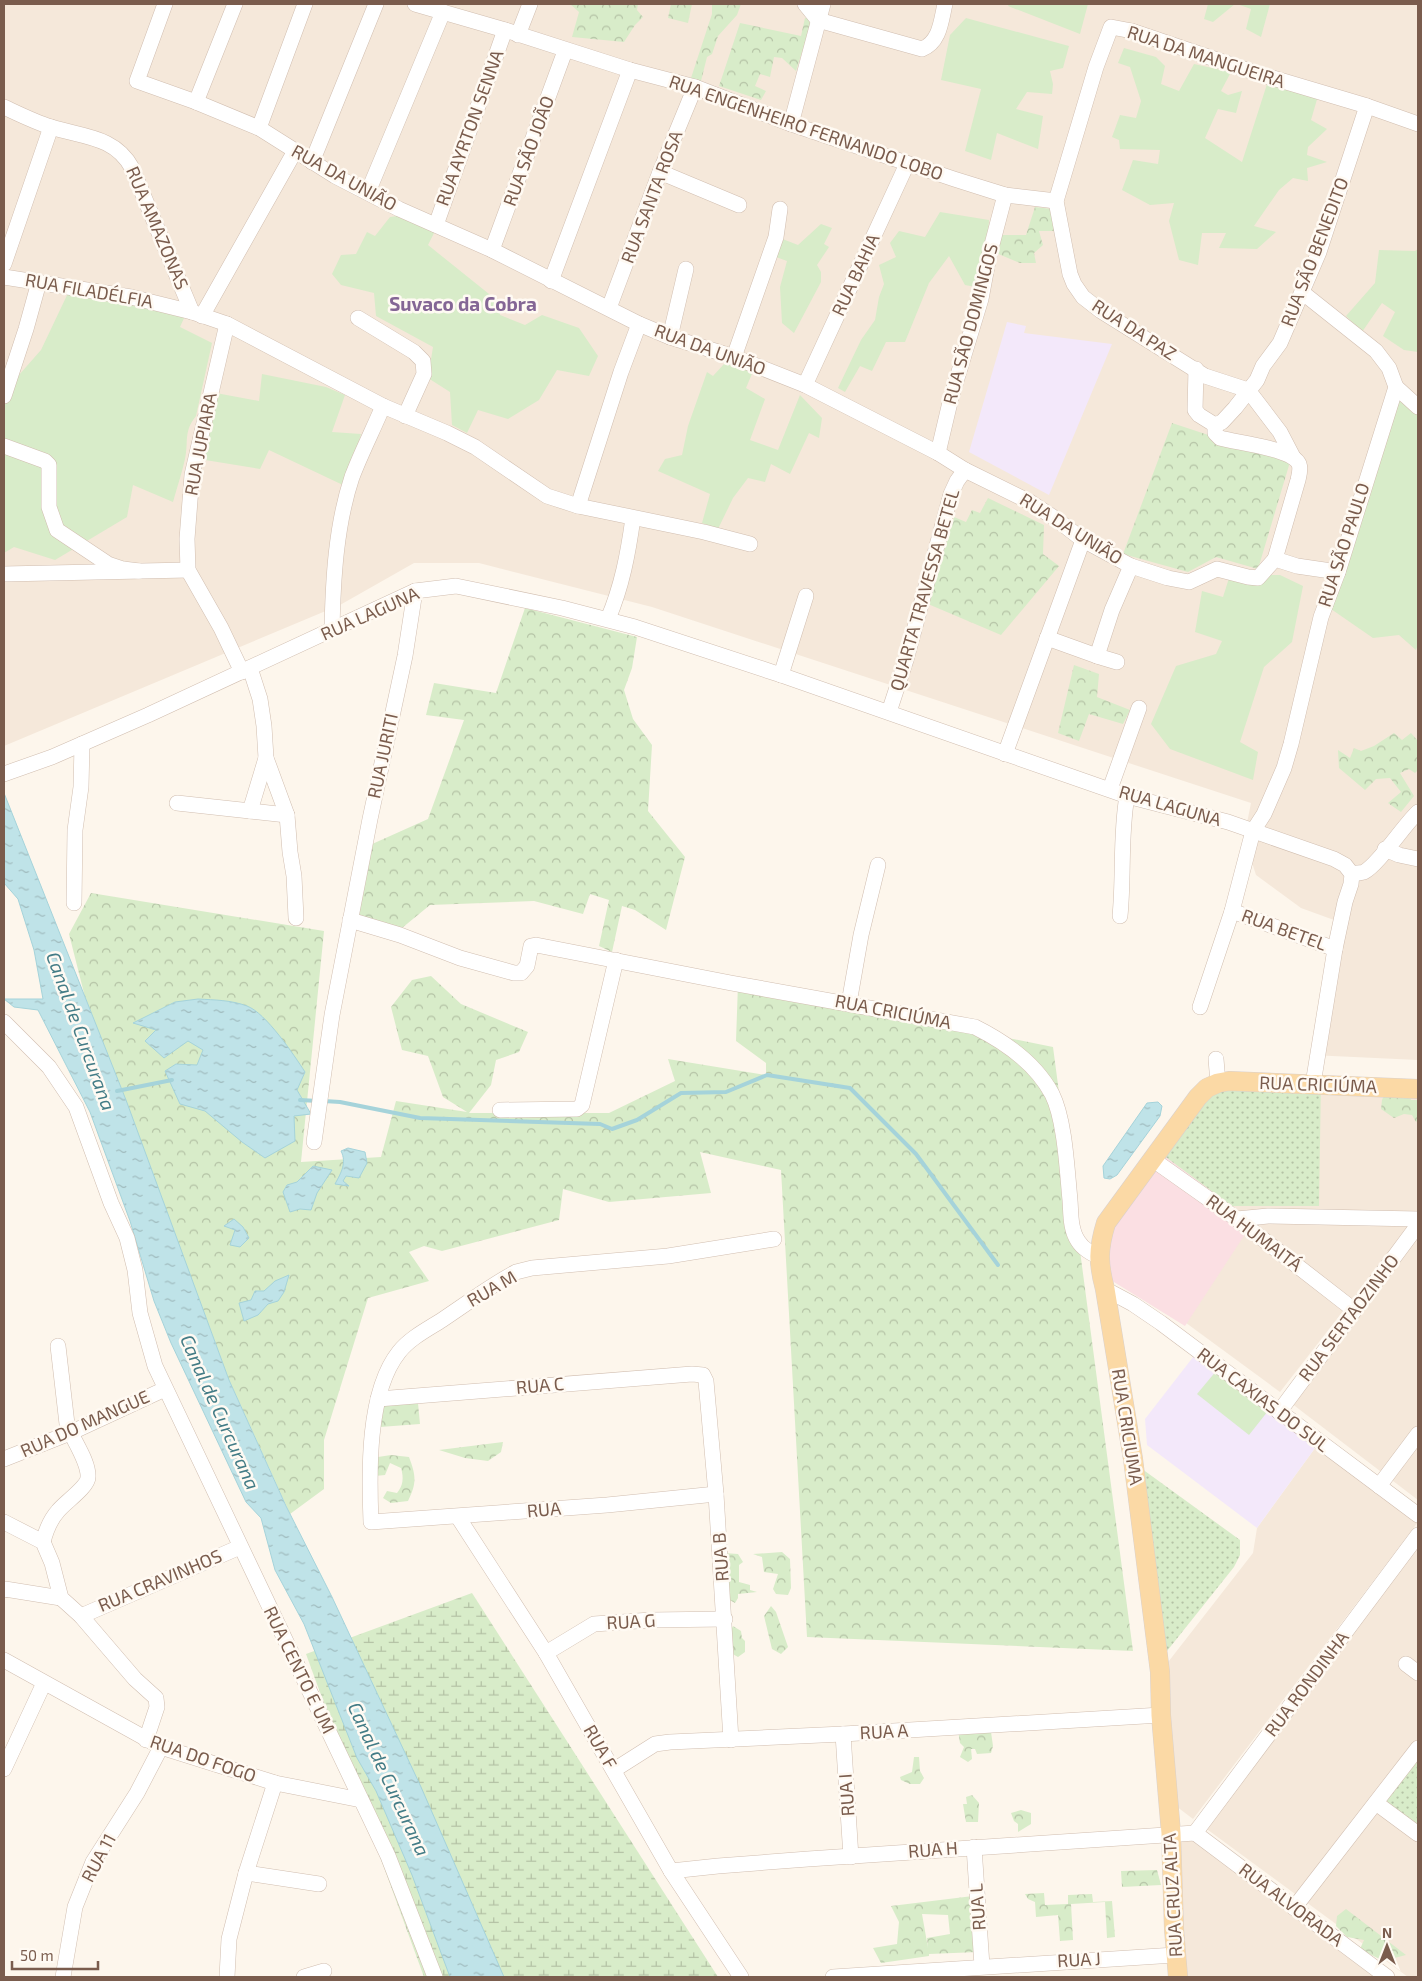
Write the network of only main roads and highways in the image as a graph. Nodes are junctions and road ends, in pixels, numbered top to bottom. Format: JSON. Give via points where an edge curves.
{"nodes":[{"id":1,"x":1218,"y":1083,"type":"joint"},
{"id":2,"x":1418,"y":1089,"type":"edge"},
{"id":3,"x":1169,"y":1813,"type":"joint"},
{"id":4,"x":1178,"y":1977,"type":"edge"}],
"edges":[{"from":1,"to":2,"type":"main road","name":"RUA CRICIÚMA"},
{"from":1,"to":3,"type":"main road","name":"RUA CRICIUMA","via":[[1198,1097],[1106,1223],[1099,1257],[1135,1478],[1160,1672]]},
{"from":3,"to":4,"type":"main road","name":"RUA CRUZ ALTA"}]}
